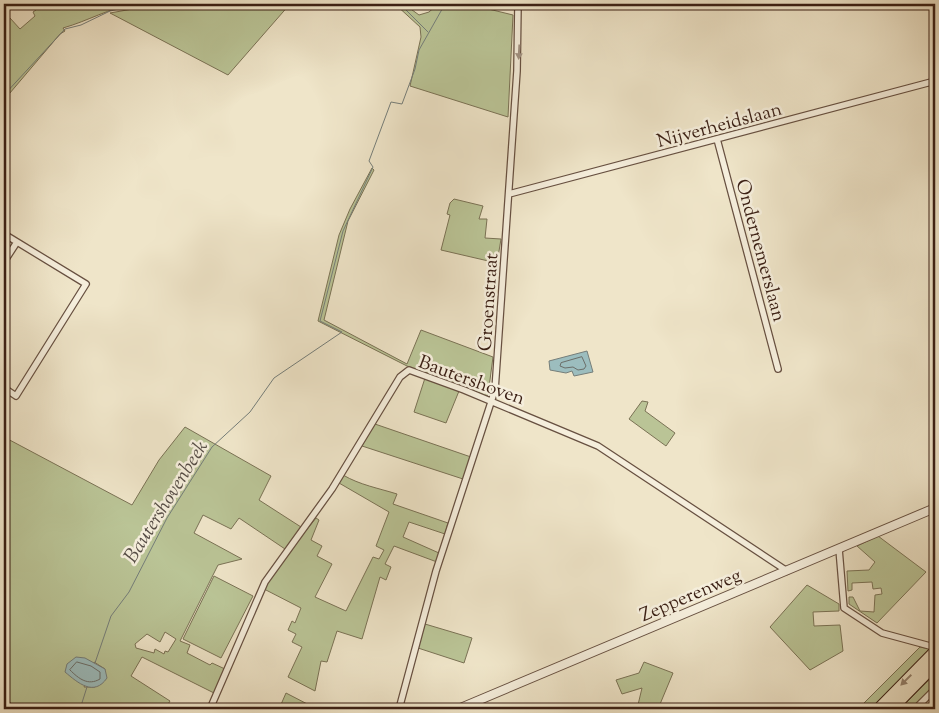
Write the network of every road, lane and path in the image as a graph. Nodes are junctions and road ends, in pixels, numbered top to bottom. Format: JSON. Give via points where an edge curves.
{"nodes":[{"id":1,"x":518,"y":4,"type":"edge"},
{"id":2,"x":935,"y":81,"type":"edge"},
{"id":3,"x":717,"y":139,"type":"junction"},
{"id":4,"x":509,"y":194,"type":"junction"},
{"id":5,"x":4,"y":234,"type":"edge"},
{"id":6,"x":17,"y":242,"type":"junction"},
{"id":7,"x":4,"y":262,"type":"edge"},
{"id":8,"x":778,"y":369,"type":"dead end"},
{"id":9,"x":4,"y":388,"type":"edge"},
{"id":10,"x":491,"y":402,"type":"junction"},
{"id":11,"x":935,"y":508,"type":"edge"},
{"id":12,"x":839,"y":549,"type":"junction"},
{"id":13,"x":787,"y":571,"type":"junction"},
{"id":14,"x":933,"y":648,"type":"edge"},
{"id":15,"x":935,"y":665,"type":"edge"},
{"id":16,"x":935,"y":689,"type":"edge"},
{"id":17,"x":210,"y":709,"type":"edge"},
{"id":18,"x":400,"y":709,"type":"edge"},
{"id":19,"x":458,"y":709,"type":"edge"},
{"id":20,"x":878,"y":709,"type":"edge"},
{"id":21,"x":892,"y":709,"type":"edge"},
{"id":22,"x":915,"y":709,"type":"edge"}],
"edges":[{"from":1,"to":4,"type":"street","name":"Groenstraat","one_way":true,"via":[[519,44]]},
{"from":2,"to":3,"type":"street","name":"Nijverheidslaan"},
{"from":3,"to":4,"type":"street","name":"Nijverheidslaan"},
{"from":3,"to":8,"type":"street","name":"Ondernemerslaan"},
{"from":4,"to":10,"type":"street","name":"Groenstraat","via":[[497,366]]},
{"from":5,"to":6,"type":"street"},
{"from":6,"to":7,"type":"street"},
{"from":6,"to":9,"type":"street","via":[[86,284],[16,396]]},
{"from":10,"to":13,"type":"street","name":"Bautershoven","via":[[598,446]]},
{"from":10,"to":17,"type":"street","name":"Bautershoven","via":[[413,370],[403,373],[332,489],[265,582]]},
{"from":10,"to":18,"type":"street","name":"Groenstraat","via":[[436,571]]},
{"from":11,"to":12,"type":"street","name":"Zepperenweg"},
{"from":12,"to":13,"type":"street","name":"Zepperenweg"},
{"from":12,"to":14,"type":"street","via":[[843,604],[847,612],[882,633]]},
{"from":13,"to":19,"type":"street","name":"Zepperenweg"},
{"from":14,"to":20,"type":"highway","one_way":true},
{"from":15,"to":21,"type":"highway"},
{"from":16,"to":22,"type":"street"}]}
